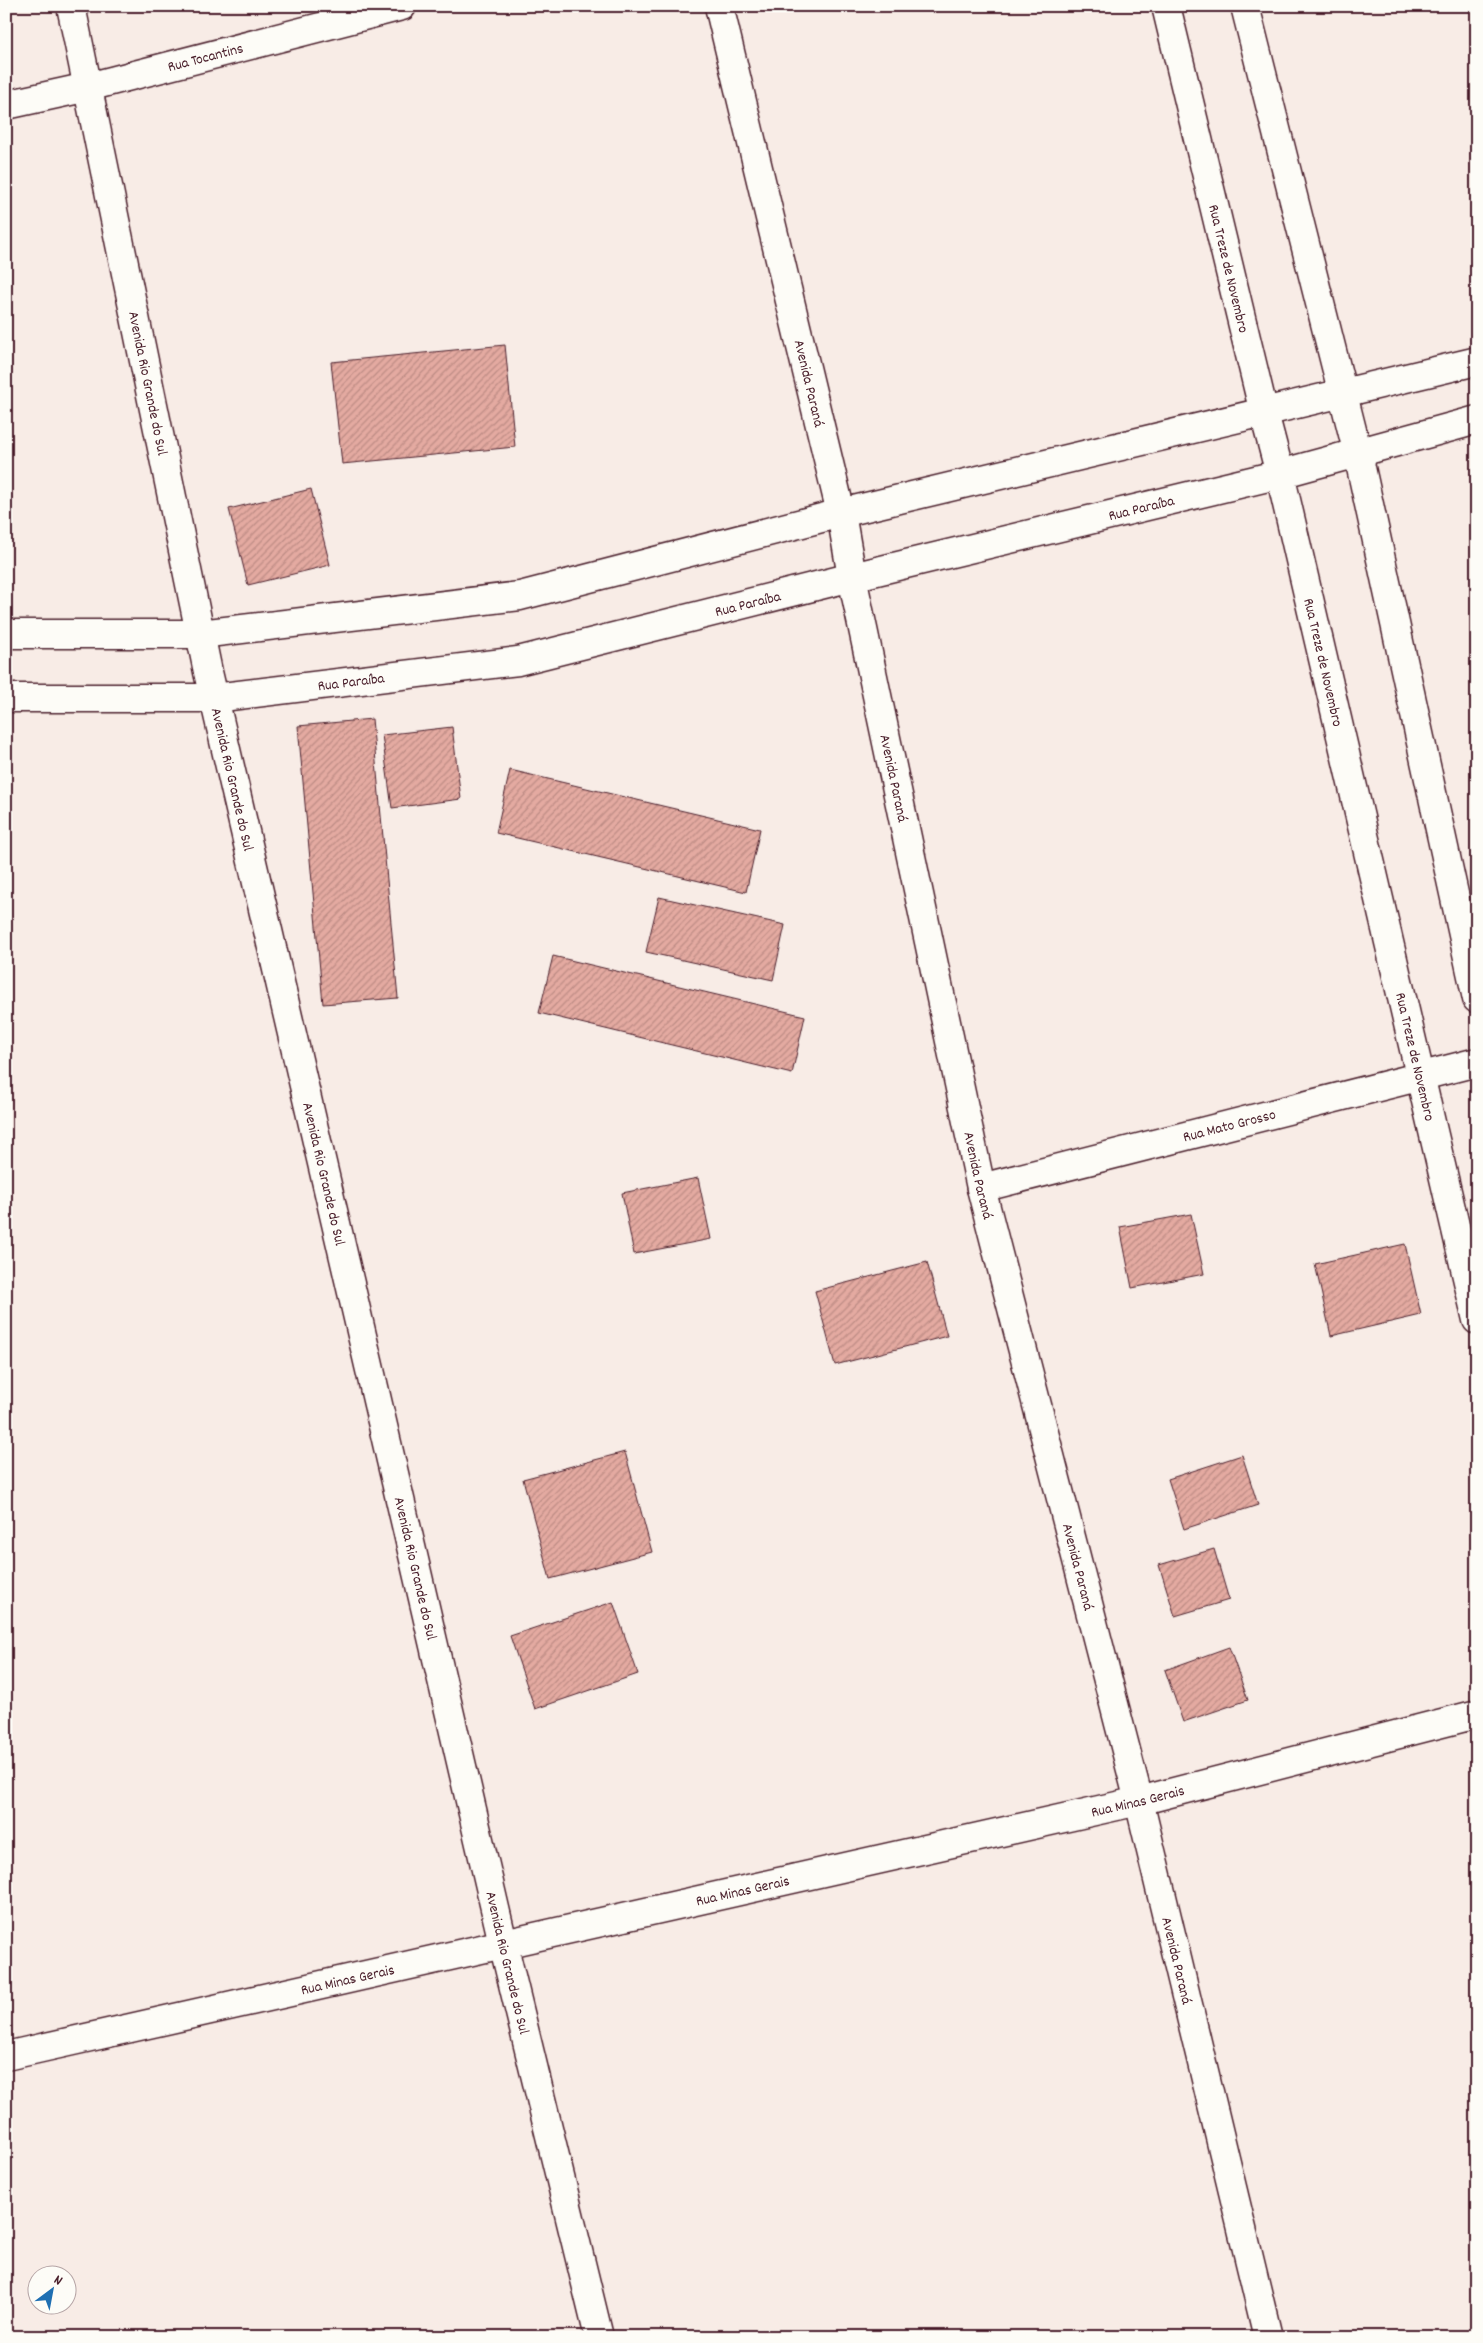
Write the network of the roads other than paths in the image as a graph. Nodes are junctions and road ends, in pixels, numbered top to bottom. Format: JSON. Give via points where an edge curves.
{"nodes":[{"id":1,"x":71,"y":6,"type":"edge"},
{"id":2,"x":402,"y":6,"type":"edge"},
{"id":3,"x":719,"y":6,"type":"edge"},
{"id":4,"x":1166,"y":6,"type":"edge"},
{"id":5,"x":1245,"y":6,"type":"edge"},
{"id":6,"x":88,"y":87,"type":"junction"},
{"id":7,"x":6,"y":105,"type":"edge"},
{"id":8,"x":1477,"y":361,"type":"edge"},
{"id":9,"x":1342,"y":395,"type":"junction"},
{"id":10,"x":1264,"y":413,"type":"junction"},
{"id":11,"x":1477,"y":420,"type":"edge"},
{"id":12,"x":1358,"y":454,"type":"junction"},
{"id":13,"x":1280,"y":474,"type":"junction"},
{"id":14,"x":841,"y":513,"type":"junction"},
{"id":15,"x":852,"y":577,"type":"junction"},
{"id":16,"x":6,"y":634,"type":"edge"},
{"id":17,"x":200,"y":634,"type":"junction"},
{"id":18,"x":6,"y":698,"type":"edge"},
{"id":19,"x":214,"y":698,"type":"junction"},
{"id":20,"x":1477,"y":999,"type":"edge"},
{"id":21,"x":1477,"y":1062,"type":"edge"},
{"id":22,"x":1422,"y":1077,"type":"junction"},
{"id":23,"x":981,"y":1188,"type":"junction"},
{"id":24,"x":1477,"y":1320,"type":"edge"},
{"id":25,"x":1477,"y":1714,"type":"edge"},
{"id":26,"x":1139,"y":1800,"type":"junction"},
{"id":27,"x":503,"y":1943,"type":"junction"},
{"id":28,"x":6,"y":2056,"type":"edge"},
{"id":29,"x":599,"y":2337,"type":"edge"},
{"id":30,"x":1268,"y":2337,"type":"edge"}],
"edges":[{"from":1,"to":6,"type":"street","name":"Avenida Rio Grande do Sul"},
{"from":2,"to":6,"type":"street","name":"Rua Tocantins"},
{"from":3,"to":14,"type":"street","name":"Avenida Paraná"},
{"from":4,"to":10,"type":"street","name":"Rua Treze de Novembro"},
{"from":5,"to":9,"type":"street"},
{"from":6,"to":7,"type":"street","name":"Rua Tocantins"},
{"from":6,"to":17,"type":"street","name":"Avenida Rio Grande do Sul"},
{"from":8,"to":9,"type":"street"},
{"from":9,"to":10,"type":"street"},
{"from":9,"to":12,"type":"street"},
{"from":10,"to":13,"type":"street","name":"Rua Treze de Novembro"},
{"from":10,"to":14,"type":"street"},
{"from":11,"to":12,"type":"street","name":"Rua Paraíba"},
{"from":12,"to":13,"type":"street","name":"Rua Paraíba"},
{"from":12,"to":20,"type":"street"},
{"from":13,"to":15,"type":"street","name":"Rua Paraíba"},
{"from":13,"to":22,"type":"street","name":"Rua Treze de Novembro"},
{"from":14,"to":15,"type":"street","name":"Avenida Paraná"},
{"from":14,"to":17,"type":"street","via":[[520,596]]},
{"from":15,"to":19,"type":"street","name":"Rua Paraíba","via":[[518,661]]},
{"from":15,"to":23,"type":"street","name":"Avenida Paraná"},
{"from":16,"to":17,"type":"street"},
{"from":17,"to":19,"type":"street","name":"Avenida Rio Grande do Sul"},
{"from":18,"to":19,"type":"street","name":"Rua Paraíba"},
{"from":19,"to":27,"type":"street","name":"Avenida Rio Grande do Sul"},
{"from":21,"to":22,"type":"street","name":"Rua Mato Grosso"},
{"from":22,"to":23,"type":"street","name":"Rua Mato Grosso"},
{"from":22,"to":24,"type":"street","name":"Rua Treze de Novembro"},
{"from":23,"to":26,"type":"street","name":"Avenida Paraná"},
{"from":25,"to":26,"type":"street","name":"Rua Minas Gerais"},
{"from":26,"to":27,"type":"street","name":"Rua Minas Gerais"},
{"from":26,"to":30,"type":"street","name":"Avenida Paraná"},
{"from":27,"to":28,"type":"street","name":"Rua Minas Gerais"},
{"from":27,"to":29,"type":"street","name":"Avenida Rio Grande do Sul"}]}
